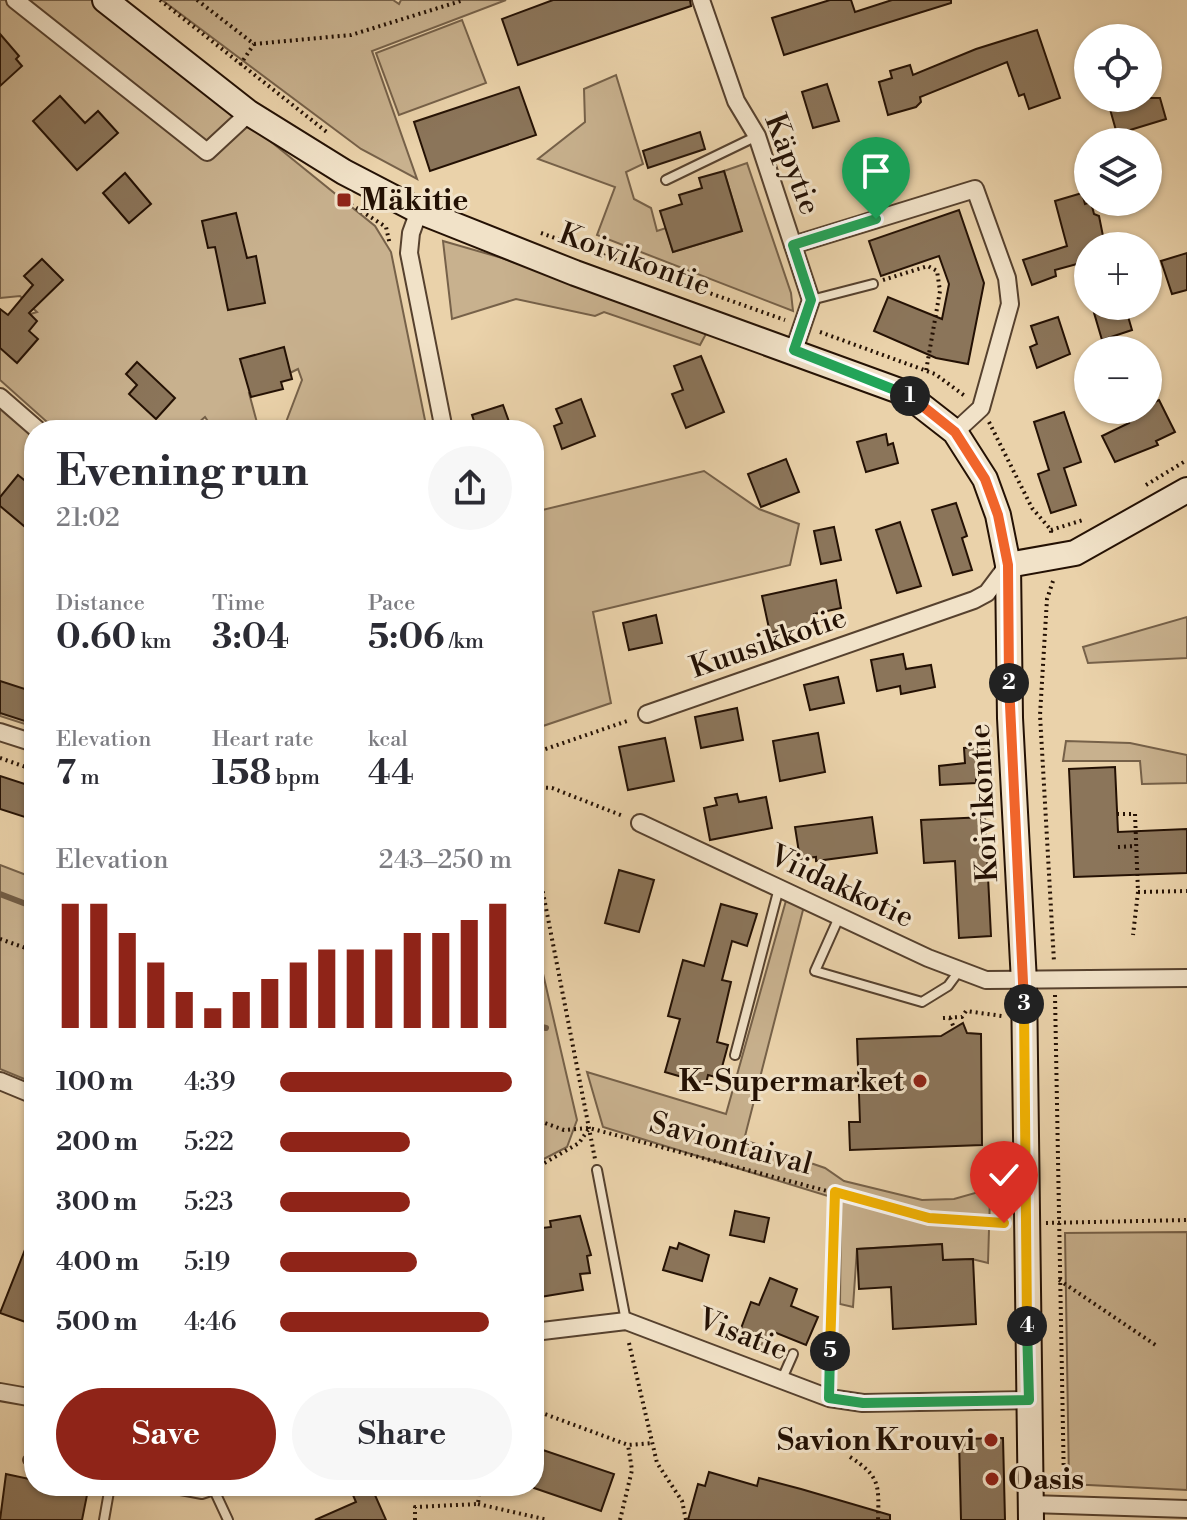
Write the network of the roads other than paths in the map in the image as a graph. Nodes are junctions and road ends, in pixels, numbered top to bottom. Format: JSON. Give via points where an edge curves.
{"nodes":[{"id":1,"x":15,"y":0,"type":"edge"},
{"id":2,"x":105,"y":0,"type":"edge"},
{"id":3,"x":701,"y":0,"type":"edge"},
{"id":4,"x":249,"y":113,"type":"junction"},
{"id":5,"x":757,"y":136,"type":"junction"},
{"id":6,"x":666,"y":180,"type":"dead end"},
{"id":7,"x":419,"y":211,"type":"junction"},
{"id":8,"x":793,"y":245,"type":"junction"},
{"id":9,"x":873,"y":284,"type":"road end"},
{"id":10,"x":811,"y":300,"type":"junction"},
{"id":11,"x":794,"y":350,"type":"junction"},
{"id":12,"x":0,"y":397,"type":"edge"},
{"id":13,"x":26,"y":420,"type":"edge"},
{"id":14,"x":442,"y":420,"type":"edge"},
{"id":15,"x":955,"y":432,"type":"junction"},
{"id":16,"x":1187,"y":490,"type":"edge"},
{"id":17,"x":1008,"y":565,"type":"junction"},
{"id":18,"x":647,"y":714,"type":"road end"},
{"id":19,"x":0,"y":732,"type":"edge"},
{"id":20,"x":24,"y":740,"type":"edge"},
{"id":21,"x":640,"y":823,"type":"road end"},
{"id":22,"x":779,"y":887,"type":"junction"},
{"id":23,"x":840,"y":914,"type":"junction"},
{"id":24,"x":959,"y":970,"type":"junction"},
{"id":25,"x":1187,"y":978,"type":"edge"},
{"id":26,"x":1024,"y":982,"type":"junction"},
{"id":27,"x":735,"y":1055,"type":"dead end"},
{"id":28,"x":0,"y":1081,"type":"edge"},
{"id":29,"x":24,"y":1091,"type":"edge"},
{"id":30,"x":597,"y":1170,"type":"road end"},
{"id":31,"x":626,"y":1321,"type":"junction"},
{"id":32,"x":544,"y":1331,"type":"edge"},
{"id":33,"x":793,"y":1354,"type":"dead end"},
{"id":34,"x":782,"y":1379,"type":"junction"},
{"id":35,"x":0,"y":1392,"type":"edge"},
{"id":36,"x":24,"y":1396,"type":"edge"},
{"id":37,"x":1029,"y":1400,"type":"junction"},
{"id":38,"x":108,"y":1496,"type":"edge"},
{"id":39,"x":218,"y":1496,"type":"edge"},
{"id":40,"x":1187,"y":1509,"type":"edge"},
{"id":41,"x":1031,"y":1512,"type":"edge"},
{"id":42,"x":104,"y":1520,"type":"edge"},
{"id":43,"x":228,"y":1520,"type":"edge"}],
"edges":[{"from":1,"to":4,"type":"street","via":[[207,152]]},
{"from":2,"to":4,"type":"main road","name":"Koivikontie"},
{"from":3,"to":5,"type":"street","name":"Käpytie","via":[[736,101]]},
{"from":4,"to":7,"type":"main road","name":"Koivikontie"},
{"from":5,"to":6,"type":"lane"},
{"from":5,"to":8,"type":"street","name":"Käpytie"},
{"from":7,"to":11,"type":"main road","name":"Koivikontie"},
{"from":7,"to":14,"type":"street","via":[[409,253]]},
{"from":8,"to":10,"type":"street","name":"Käpytie"},
{"from":8,"to":15,"type":"street","via":[[975,189],[1007,278],[1010,304],[981,408]]},
{"from":9,"to":10,"type":"lane"},
{"from":10,"to":11,"type":"street"},
{"from":11,"to":15,"type":"main road","name":"Koivikontie","via":[[905,393]]},
{"from":12,"to":13,"type":"street"},
{"from":15,"to":17,"type":"main road","name":"Koivikontie","via":[[985,479]]},
{"from":16,"to":17,"type":"main road","via":[[1075,553]]},
{"from":17,"to":18,"type":"street","name":"Kuusikkotie","via":[[987,593],[974,600]]},
{"from":17,"to":26,"type":"main road","name":"Koivikontie"},
{"from":19,"to":20,"type":"street"},
{"from":21,"to":22,"type":"street","name":"Viidakkotie"},
{"from":22,"to":23,"type":"street","name":"Viidakkotie"},
{"from":22,"to":27,"type":"lane"},
{"from":23,"to":24,"type":"street","name":"Viidakkotie"},
{"from":23,"to":24,"type":"lane","via":[[815,971],[922,1002],[948,986]]},
{"from":24,"to":26,"type":"street","name":"Viidakkotie","via":[[986,980]]},
{"from":25,"to":26,"type":"street","name":"Viidakkotie"},
{"from":26,"to":37,"type":"main road","name":"Koivikontie"},
{"from":28,"to":29,"type":"street"},
{"from":30,"to":31,"type":"lane"},
{"from":31,"to":32,"type":"street","name":"Visatie"},
{"from":31,"to":34,"type":"street","name":"Visatie"},
{"from":33,"to":34,"type":"lane"},
{"from":34,"to":37,"type":"street","name":"Visatie","via":[[829,1398],[863,1403]]},
{"from":35,"to":36,"type":"street"},
{"from":37,"to":41,"type":"main road","name":"Koivikontie"},
{"from":38,"to":42,"type":"lane"},
{"from":39,"to":43,"type":"lane"},
{"from":40,"to":41,"type":"street","via":[[1064,1504]]}]}
